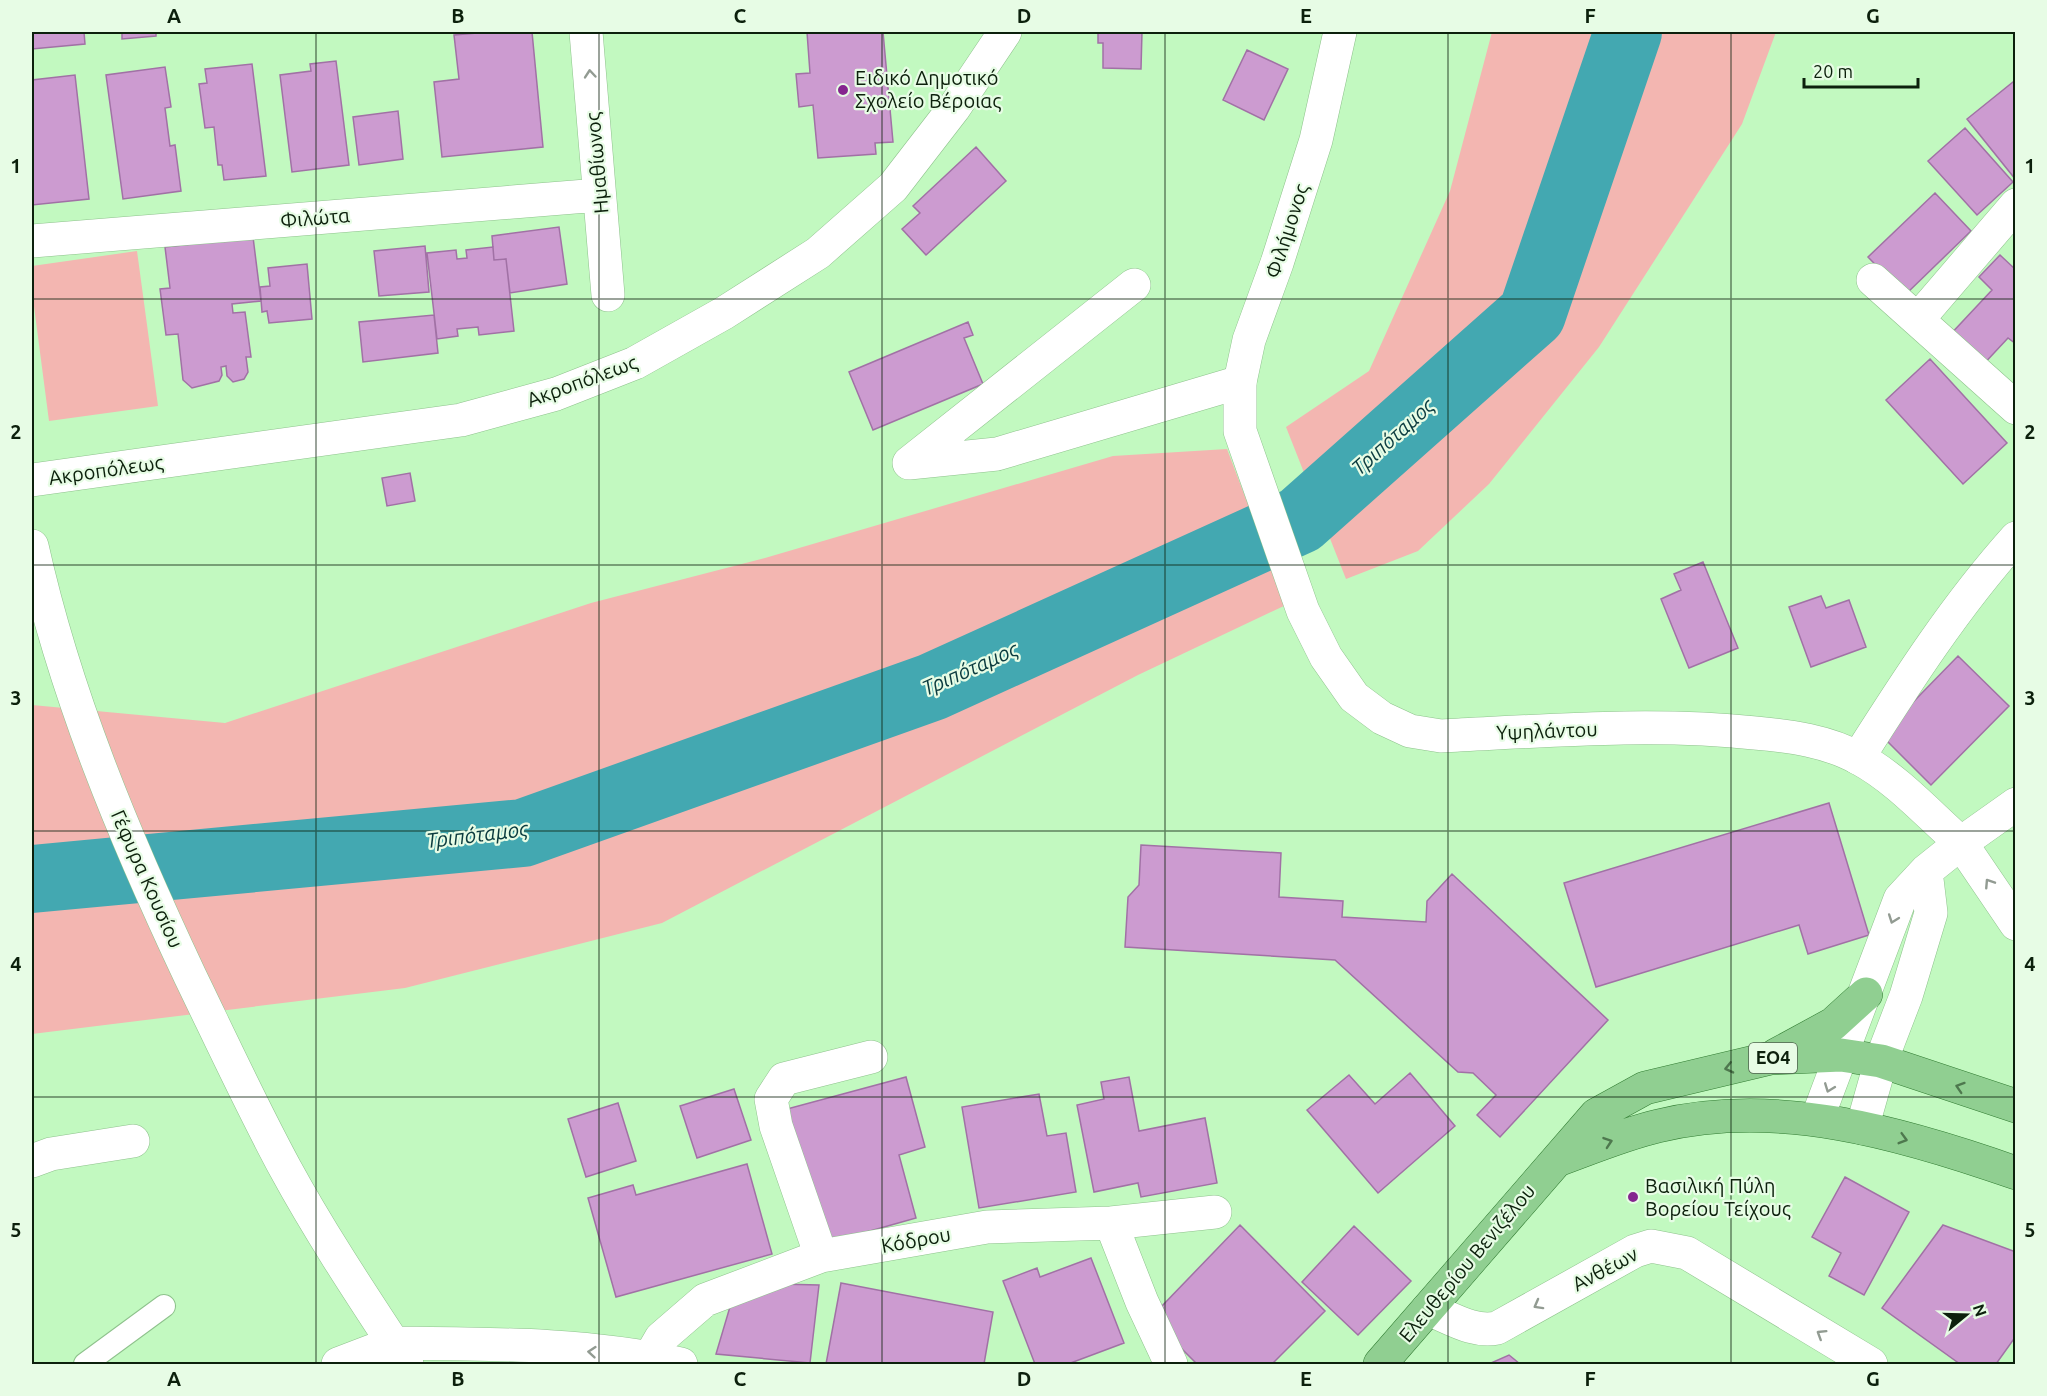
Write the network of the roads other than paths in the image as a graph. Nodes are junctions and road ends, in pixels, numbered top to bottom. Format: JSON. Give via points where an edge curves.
{"nodes":[{"id":1,"x":586,"y":32,"type":"edge"},
{"id":2,"x":1005,"y":32,"type":"edge"},
{"id":3,"x":1340,"y":32,"type":"edge"},
{"id":4,"x":599,"y":195,"type":"junction"},
{"id":5,"x":2016,"y":205,"type":"edge"},
{"id":6,"x":32,"y":241,"type":"edge"},
{"id":7,"x":1873,"y":280,"type":"dead end"},
{"id":8,"x":1134,"y":285,"type":"dead end"},
{"id":9,"x":608,"y":295,"type":"dead end"},
{"id":10,"x":1919,"y":318,"type":"junction"},
{"id":11,"x":1240,"y":382,"type":"junction"},
{"id":12,"x":2016,"y":408,"type":"edge"},
{"id":13,"x":1240,"y":431,"type":"joint"},
{"id":14,"x":32,"y":480,"type":"edge"},
{"id":15,"x":2016,"y":538,"type":"edge"},
{"id":16,"x":32,"y":546,"type":"edge"},
{"id":17,"x":1858,"y":758,"type":"junction"},
{"id":18,"x":2016,"y":804,"type":"edge"},
{"id":19,"x":1961,"y":843,"type":"junction"},
{"id":20,"x":1926,"y":872,"type":"junction"},
{"id":21,"x":2016,"y":924,"type":"edge"},
{"id":22,"x":1866,"y":994,"type":"junction"},
{"id":23,"x":1841,"y":1055,"type":"junction"},
{"id":24,"x":871,"y":1057,"type":"dead end"},
{"id":25,"x":1771,"y":1058,"type":"junction"},
{"id":26,"x":1881,"y":1061,"type":"junction"},
{"id":27,"x":2016,"y":1106,"type":"edge"},
{"id":28,"x":1817,"y":1119,"type":"junction"},
{"id":29,"x":1862,"y":1128,"type":"junction"},
{"id":30,"x":133,"y":1141,"type":"dead end"},
{"id":31,"x":32,"y":1161,"type":"edge"},
{"id":32,"x":1553,"y":1162,"type":"junction"},
{"id":33,"x":2016,"y":1173,"type":"edge"},
{"id":34,"x":1215,"y":1212,"type":"dead end"},
{"id":35,"x":1111,"y":1223,"type":"junction"},
{"id":36,"x":820,"y":1256,"type":"junction"},
{"id":37,"x":164,"y":1306,"type":"dead end"},
{"id":38,"x":1428,"y":1309,"type":"junction"},
{"id":39,"x":400,"y":1354,"type":"edge"},
{"id":40,"x":666,"y":1361,"type":"edge"},
{"id":41,"x":85,"y":1365,"type":"edge"},
{"id":42,"x":338,"y":1365,"type":"edge"},
{"id":43,"x":1171,"y":1365,"type":"edge"},
{"id":44,"x":1380,"y":1365,"type":"edge"},
{"id":45,"x":1871,"y":1365,"type":"edge"}],
"edges":[{"from":4,"to":1,"type":"street","name":"Ημαθίωνος","one_way":true},
{"from":2,"to":14,"type":"street","name":"Ακροπόλεως","via":[[954,108],[893,187],[818,253],[635,363],[556,394],[461,420]]},
{"from":3,"to":11,"type":"street","name":"Φιλήμονος","via":[[1316,140],[1249,340]]},
{"from":4,"to":6,"type":"street","name":"Φιλώτα"},
{"from":4,"to":9,"type":"street","name":"Ημαθίωνος"},
{"from":5,"to":10,"type":"street"},
{"from":7,"to":10,"type":"street"},
{"from":8,"to":11,"type":"street","via":[[909,463],[997,454]]},
{"from":10,"to":12,"type":"street"},
{"from":11,"to":13,"type":"street","name":"Φιλήμονος"},
{"from":13,"to":17,"type":"street","name":"Υψηλάντου","via":[[1303,611],[1326,657],[1354,697],[1382,718],[1410,731],[1441,735],[1654,727],[1733,730],[1800,737]]},
{"from":15,"to":17,"type":"street","via":[[1980,578],[1924,654]]},
{"from":16,"to":39,"type":"street","name":"Γέφυρα Κουσίου","via":[[87,734],[131,849],[285,1168]]},
{"from":17,"to":19,"type":"street","name":"Υψηλάντου","via":[[1884,775]]},
{"from":18,"to":19,"type":"street"},
{"from":19,"to":20,"type":"street"},
{"from":21,"to":19,"type":"street","name":"Υψηλάντου","one_way":true},
{"from":20,"to":22,"type":"street","one_way":true,"via":[[1900,899]]},
{"from":20,"to":26,"type":"street","via":[[1931,913]]},
{"from":22,"to":23,"type":"street"},
{"from":22,"to":25,"type":"main road","via":[[1833,1024]]},
{"from":23,"to":25,"type":"main road","name":"Ελευθερίου Βενιζέλου","number":"ΕΟ4"},
{"from":23,"to":26,"type":"main road","name":"Ελευθερίου Βενιζέλου","number":"ΕΟ4"},
{"from":23,"to":28,"type":"street","one_way":true},
{"from":24,"to":36,"type":"street","via":[[784,1079],[771,1099],[776,1126]]},
{"from":25,"to":32,"type":"main road","name":"Ελευθερίου Βενιζέλου","number":"ΕΟ4","one_way":true,"via":[[1645,1088],[1596,1115]]},
{"from":27,"to":26,"type":"main road","name":"Ελευθερίου Βενιζέλου","number":"ΕΟ4","one_way":true},
{"from":26,"to":29,"type":"street"},
{"from":28,"to":29,"type":"main road"},
{"from":32,"to":28,"type":"main road","one_way":true,"via":[[1658,1126],[1712,1118]]},
{"from":29,"to":33,"type":"main road","one_way":true},
{"from":30,"to":31,"type":"street","via":[[51,1154]]},
{"from":32,"to":38,"type":"main road","name":"Ελευθερίου Βενιζέλου","number":"ΕΟ4"},
{"from":34,"to":35,"type":"street","name":"Κόδρου"},
{"from":35,"to":36,"type":"street","name":"Κόδρου","via":[[987,1227]]},
{"from":35,"to":43,"type":"street"},
{"from":36,"to":40,"type":"street","name":"Κόδρου","via":[[705,1300],[661,1338]]},
{"from":37,"to":41,"type":"lane"},
{"from":38,"to":44,"type":"main road","name":"Ελευθερίου Βενιζέλου","number":"ΕΟ4"},
{"from":45,"to":38,"type":"street","name":"Ανθέων","one_way":true,"via":[[1707,1263],[1668,1247],[1651,1246],[1635,1251],[1497,1328],[1474,1329]]},
{"from":40,"to":39,"type":"street","one_way":true,"via":[[525,1346]]},
{"from":39,"to":42,"type":"street"}]}
